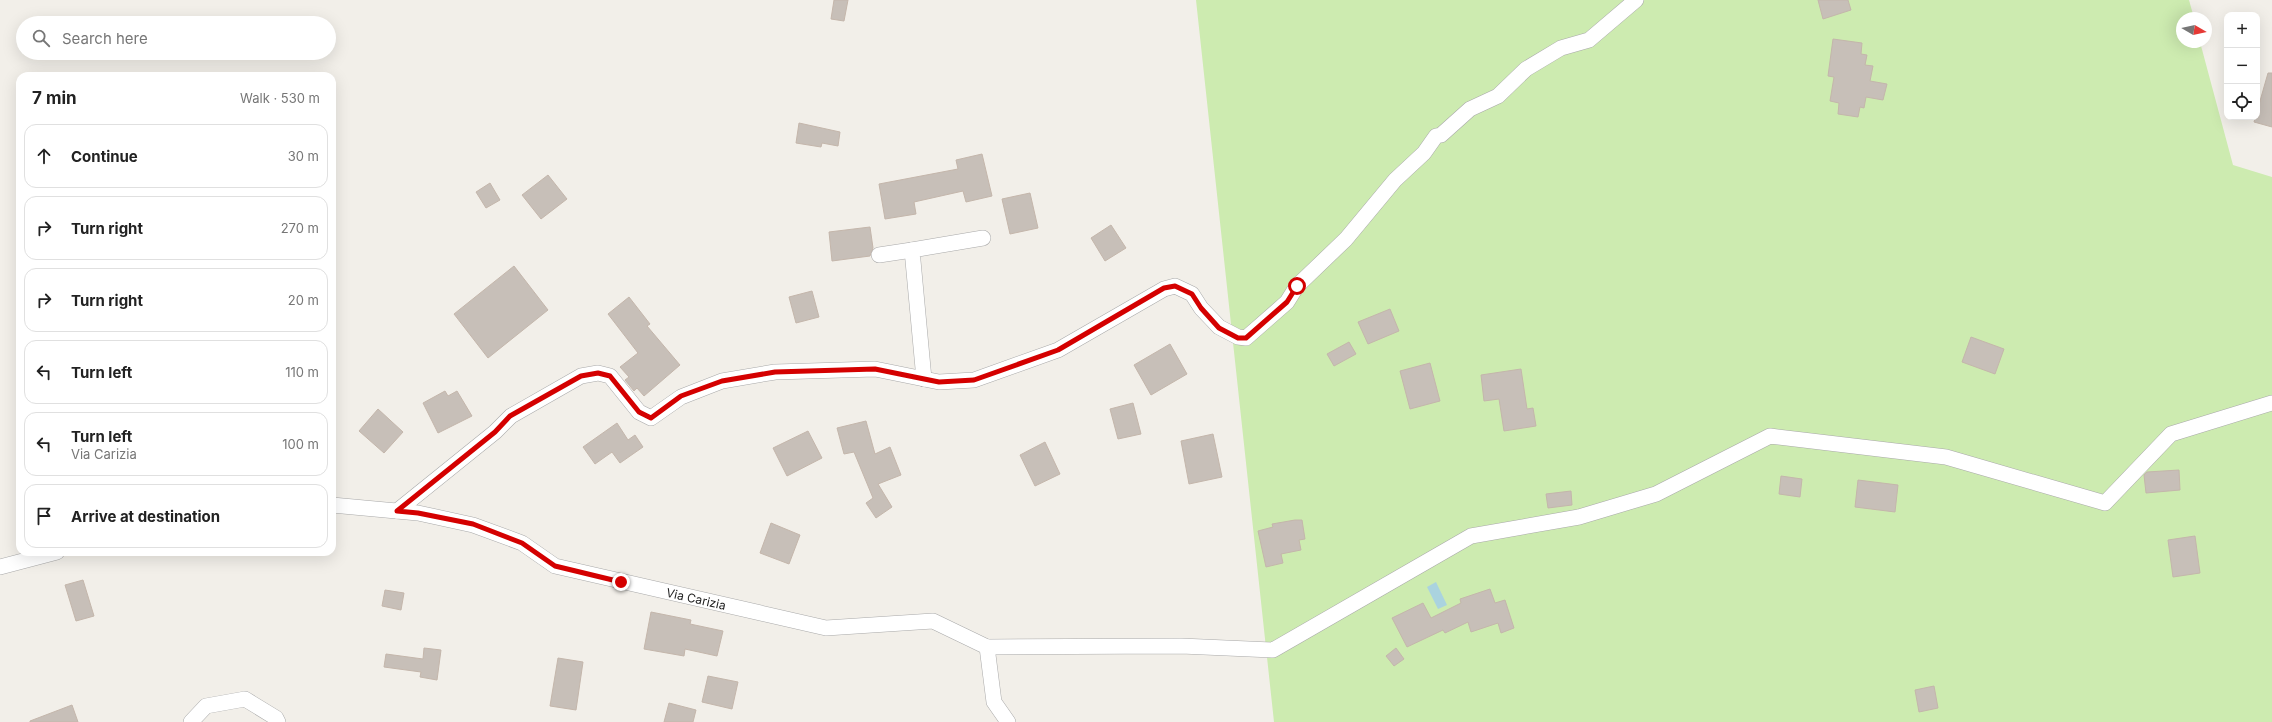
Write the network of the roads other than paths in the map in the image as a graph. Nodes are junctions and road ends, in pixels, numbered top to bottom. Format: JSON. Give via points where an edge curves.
{"nodes":[{"id":1,"x":1636,"y":0,"type":"edge"},
{"id":2,"x":983,"y":238,"type":"dead end"},
{"id":3,"x":912,"y":250,"type":"junction"},
{"id":4,"x":879,"y":255,"type":"dead end"},
{"id":5,"x":924,"y":379,"type":"junction"},
{"id":6,"x":2272,"y":403,"type":"edge"},
{"id":7,"x":336,"y":505,"type":"edge"},
{"id":8,"x":397,"y":511,"type":"junction"},
{"id":9,"x":43,"y":556,"type":"edge"},
{"id":10,"x":0,"y":567,"type":"edge"},
{"id":11,"x":987,"y":647,"type":"junction"},
{"id":12,"x":191,"y":722,"type":"edge"},
{"id":13,"x":278,"y":722,"type":"edge"},
{"id":14,"x":1008,"y":722,"type":"edge"}],
"edges":[{"from":1,"to":5,"type":"street","via":[[1589,40],[1561,48],[1526,69],[1498,96],[1470,109],[1441,135],[1436,136],[1424,153],[1395,180],[1346,238],[1297,286],[1287,302],[1246,338],[1238,338],[1219,328],[1192,294],[1175,286],[1164,288],[1058,350],[974,380],[939,382]]},
{"from":2,"to":3,"type":"street"},
{"from":3,"to":4,"type":"street"},
{"from":3,"to":5,"type":"street"},
{"from":5,"to":8,"type":"street","via":[[875,369],[775,372],[722,381],[681,396],[651,418],[639,412],[610,376],[598,373],[581,376],[510,416],[495,432]]},
{"from":6,"to":11,"type":"street","via":[[2171,434],[2105,503],[1946,457],[1770,436],[1656,494],[1579,517],[1471,536],[1273,650],[1181,646]]},
{"from":7,"to":8,"type":"street","name":"Via Carizia"},
{"from":8,"to":11,"type":"street","name":"Via Carizia","via":[[473,524],[522,543],[555,566],[621,582],[826,628],[933,621]]},
{"from":9,"to":10,"type":"street"},
{"from":11,"to":14,"type":"street","via":[[994,702]]},
{"from":12,"to":13,"type":"street","via":[[206,706],[245,699],[276,718]]}]}
